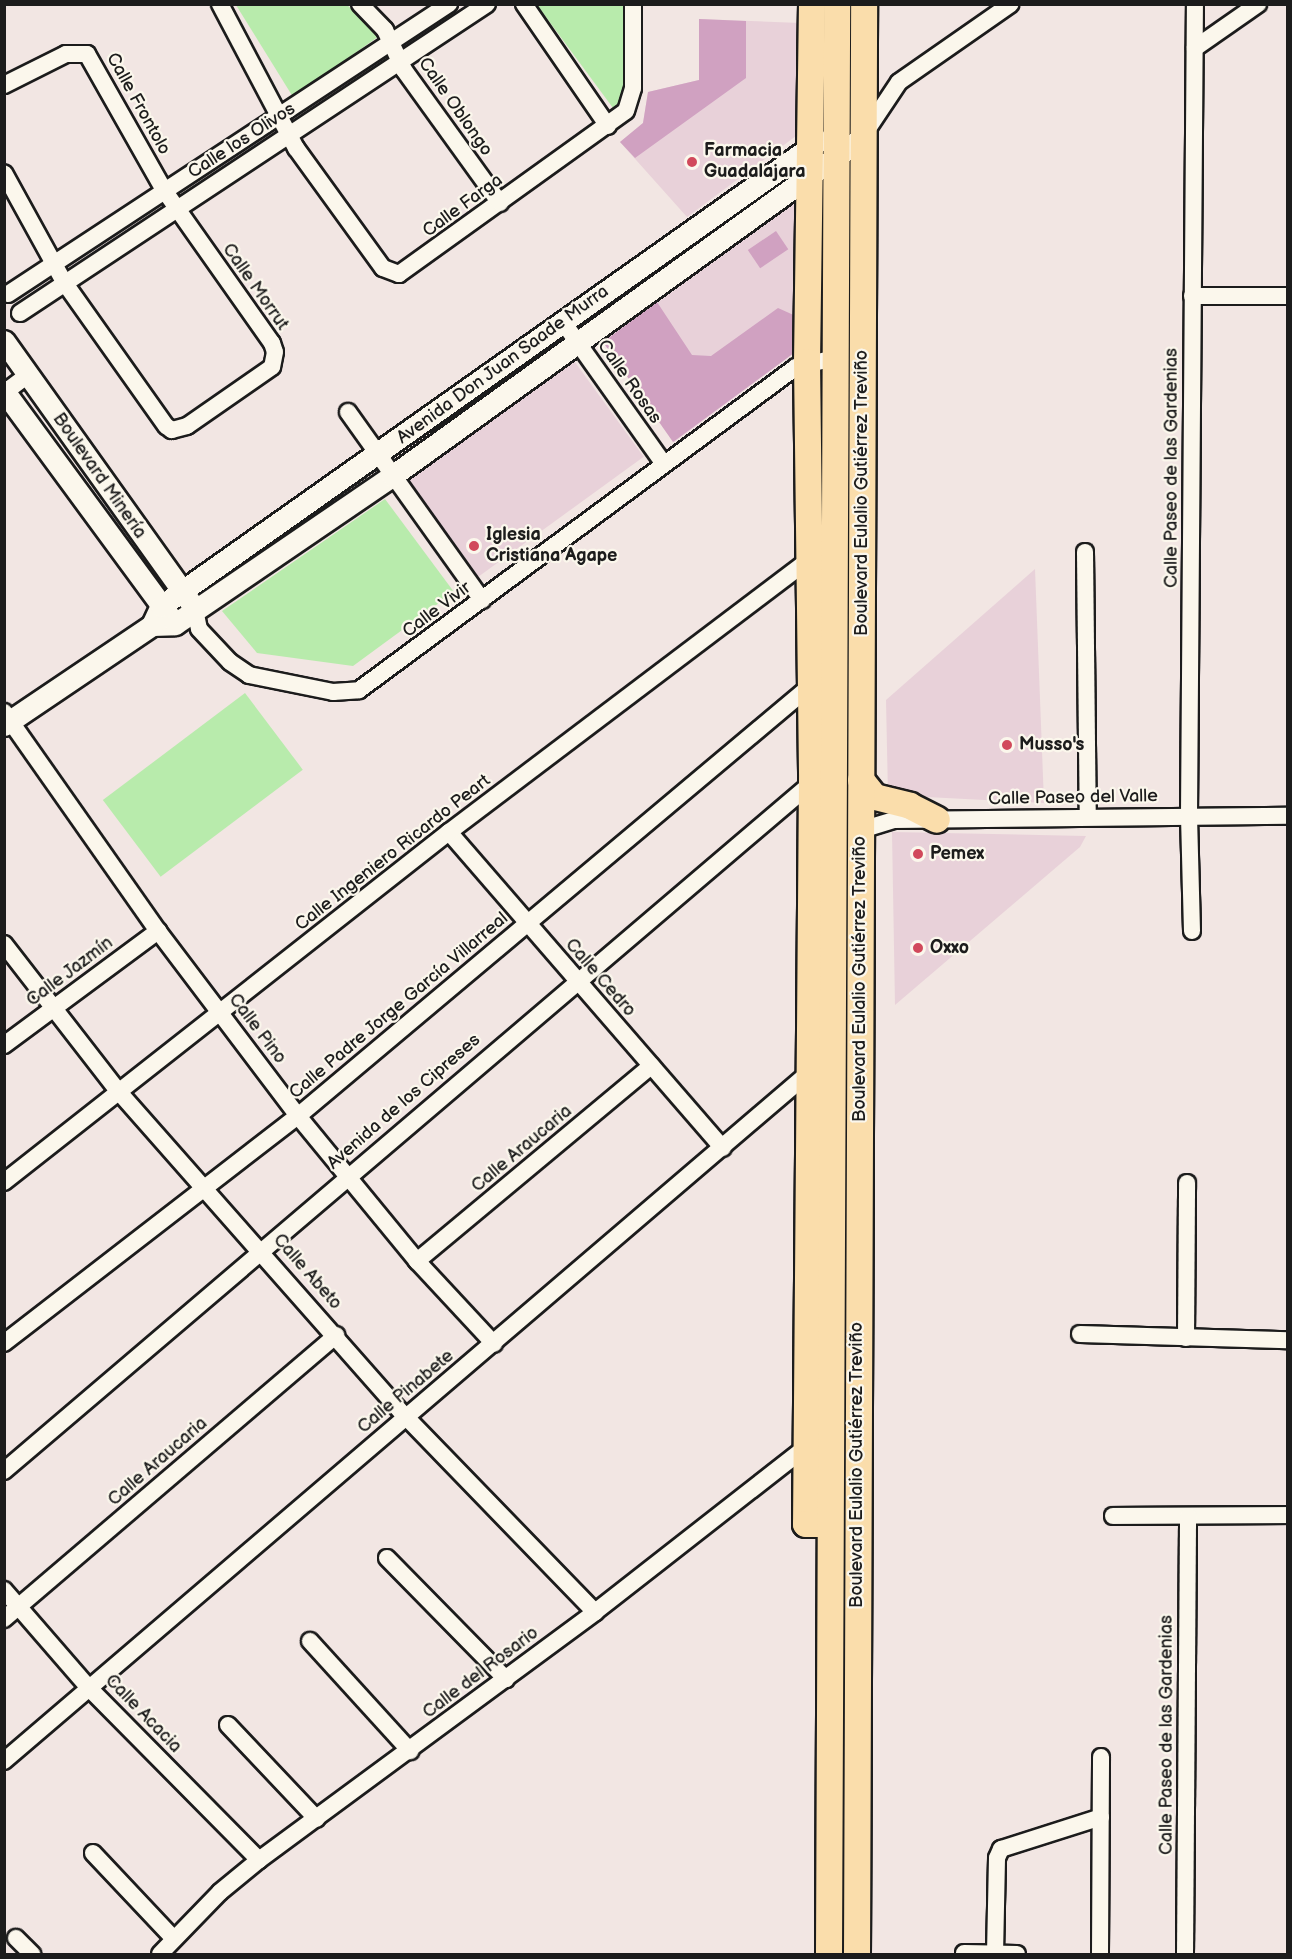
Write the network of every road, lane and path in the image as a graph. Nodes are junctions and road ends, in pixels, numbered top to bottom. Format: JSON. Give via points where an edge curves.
{"nodes":[{"id":1,"x":220,"y":4,"type":"edge"},
{"id":2,"x":360,"y":4,"type":"edge"},
{"id":3,"x":449,"y":4,"type":"edge"},
{"id":4,"x":488,"y":4,"type":"edge"},
{"id":5,"x":524,"y":4,"type":"edge"},
{"id":6,"x":633,"y":4,"type":"edge"},
{"id":7,"x":812,"y":4,"type":"edge"},
{"id":8,"x":837,"y":4,"type":"edge"},
{"id":9,"x":864,"y":4,"type":"edge"},
{"id":10,"x":1011,"y":4,"type":"edge"},
{"id":11,"x":1196,"y":4,"type":"edge"},
{"id":12,"x":1258,"y":4,"type":"edge"},
{"id":13,"x":392,"y":42,"type":"junction"},
{"id":14,"x":1196,"y":48,"type":"junction"},
{"id":15,"x":400,"y":61,"type":"junction"},
{"id":16,"x":4,"y":85,"type":"edge"},
{"id":17,"x":870,"y":112,"type":"junction"},
{"id":18,"x":277,"y":116,"type":"junction"},
{"id":19,"x":608,"y":126,"type":"junction"},
{"id":20,"x":836,"y":128,"type":"junction"},
{"id":21,"x":287,"y":134,"type":"junction"},
{"id":22,"x":862,"y":138,"type":"junction"},
{"id":23,"x":811,"y":146,"type":"junction"},
{"id":24,"x":835,"y":160,"type":"junction"},
{"id":25,"x":4,"y":173,"type":"edge"},
{"id":26,"x":810,"y":178,"type":"junction"},
{"id":27,"x":164,"y":190,"type":"junction"},
{"id":28,"x":500,"y":203,"type":"junction"},
{"id":29,"x":176,"y":208,"type":"junction"},
{"id":30,"x":53,"y":263,"type":"junction"},
{"id":31,"x":64,"y":282,"type":"junction"},
{"id":32,"x":8,"y":294,"type":"dead end"},
{"id":33,"x":1192,"y":296,"type":"junction"},
{"id":34,"x":1287,"y":296,"type":"edge"},
{"id":35,"x":20,"y":313,"type":"dead end"},
{"id":36,"x":563,"y":322,"type":"junction"},
{"id":37,"x":4,"y":341,"type":"edge"},
{"id":38,"x":578,"y":344,"type":"junction"},
{"id":39,"x":835,"y":358,"type":"junction"},
{"id":40,"x":807,"y":362,"type":"junction"},
{"id":41,"x":28,"y":375,"type":"junction"},
{"id":42,"x":5,"y":392,"type":"edge"},
{"id":43,"x":348,"y":412,"type":"dead end"},
{"id":44,"x":378,"y":455,"type":"junction"},
{"id":45,"x":664,"y":464,"type":"junction"},
{"id":46,"x":392,"y":476,"type":"junction"},
{"id":47,"x":1085,"y":552,"type":"dead end"},
{"id":48,"x":809,"y":560,"type":"junction"},
{"id":49,"x":183,"y":592,"type":"junction"},
{"id":50,"x":482,"y":600,"type":"junction"},
{"id":51,"x":157,"y":615,"type":"junction"},
{"id":52,"x":197,"y":620,"type":"junction"},
{"id":53,"x":175,"y":624,"type":"joint"},
{"id":54,"x":809,"y":687,"type":"junction"},
{"id":55,"x":7,"y":719,"type":"edge"},
{"id":56,"x":834,"y":769,"type":"junction"},
{"id":57,"x":861,"y":780,"type":"junction"},
{"id":58,"x":812,"y":782,"type":"junction"},
{"id":59,"x":1189,"y":815,"type":"junction"},
{"id":60,"x":1287,"y":816,"type":"edge"},
{"id":61,"x":1088,"y":817,"type":"junction"},
{"id":62,"x":937,"y":820,"type":"junction"},
{"id":63,"x":861,"y":830,"type":"junction"},
{"id":64,"x":449,"y":832,"type":"junction"},
{"id":65,"x":834,"y":888,"type":"junction"},
{"id":66,"x":528,"y":923,"type":"junction"},
{"id":67,"x":158,"y":931,"type":"junction"},
{"id":68,"x":1192,"y":931,"type":"dead end"},
{"id":69,"x":4,"y":944,"type":"edge"},
{"id":70,"x":576,"y":980,"type":"junction"},
{"id":71,"x":52,"y":1010,"type":"junction"},
{"id":72,"x":220,"y":1012,"type":"junction"},
{"id":73,"x":4,"y":1045,"type":"edge"},
{"id":74,"x":833,"y":1051,"type":"junction"},
{"id":75,"x":651,"y":1066,"type":"junction"},
{"id":76,"x":808,"y":1073,"type":"junction"},
{"id":77,"x":119,"y":1092,"type":"junction"},
{"id":78,"x":298,"y":1116,"type":"junction"},
{"id":79,"x":723,"y":1148,"type":"junction"},
{"id":80,"x":347,"y":1177,"type":"junction"},
{"id":81,"x":4,"y":1182,"type":"edge"},
{"id":82,"x":1187,"y":1183,"type":"dead end"},
{"id":83,"x":206,"y":1188,"type":"junction"},
{"id":84,"x":262,"y":1250,"type":"junction"},
{"id":85,"x":417,"y":1261,"type":"junction"},
{"id":86,"x":1080,"y":1334,"type":"dead end"},
{"id":87,"x":336,"y":1335,"type":"junction"},
{"id":88,"x":1186,"y":1338,"type":"junction"},
{"id":89,"x":1287,"y":1340,"type":"edge"},
{"id":90,"x":4,"y":1343,"type":"edge"},
{"id":91,"x":494,"y":1344,"type":"junction"},
{"id":92,"x":406,"y":1417,"type":"junction"},
{"id":93,"x":831,"y":1428,"type":"junction"},
{"id":94,"x":806,"y":1447,"type":"junction"},
{"id":95,"x":4,"y":1471,"type":"edge"},
{"id":96,"x":1287,"y":1515,"type":"edge"},
{"id":97,"x":1113,"y":1516,"type":"dead end"},
{"id":98,"x":1188,"y":1516,"type":"junction"},
{"id":99,"x":829,"y":1524,"type":"junction"},
{"id":100,"x":387,"y":1558,"type":"dead end"},
{"id":101,"x":4,"y":1590,"type":"edge"},
{"id":102,"x":19,"y":1607,"type":"junction"},
{"id":103,"x":595,"y":1612,"type":"junction"},
{"id":104,"x":4,"y":1619,"type":"edge"},
{"id":105,"x":310,"y":1641,"type":"dead end"},
{"id":106,"x":506,"y":1678,"type":"junction"},
{"id":107,"x":89,"y":1688,"type":"junction"},
{"id":108,"x":228,"y":1725,"type":"dead end"},
{"id":109,"x":410,"y":1751,"type":"junction"},
{"id":110,"x":1101,"y":1757,"type":"dead end"},
{"id":111,"x":4,"y":1761,"type":"edge"},
{"id":112,"x":1101,"y":1817,"type":"junction"},
{"id":113,"x":317,"y":1819,"type":"junction"},
{"id":114,"x":93,"y":1853,"type":"dead end"},
{"id":115,"x":259,"y":1860,"type":"junction"},
{"id":116,"x":16,"y":1938,"type":"dead end"},
{"id":117,"x":174,"y":1939,"type":"junction"},
{"id":118,"x":964,"y":1953,"type":"edge"},
{"id":119,"x":32,"y":1954,"type":"edge"},
{"id":120,"x":160,"y":1954,"type":"edge"},
{"id":121,"x":829,"y":1954,"type":"edge"},
{"id":122,"x":858,"y":1954,"type":"edge"},
{"id":123,"x":995,"y":1954,"type":"edge"},
{"id":124,"x":1017,"y":1954,"type":"edge"},
{"id":125,"x":1100,"y":1954,"type":"edge"},
{"id":126,"x":1185,"y":1954,"type":"edge"}],
"edges":[{"from":1,"to":18,"type":"street","name":"Calle Farga"},
{"from":2,"to":13,"type":"street","name":"Calle Oblongo"},
{"from":3,"to":13,"type":"street","name":"Calle los Olivos"},
{"from":4,"to":15,"type":"street","name":"Calle los Olivos"},
{"from":5,"to":19,"type":"street"},
{"from":6,"to":19,"type":"street","name":"Calle Farga","via":[[632,96],[626,111]]},
{"from":7,"to":23,"type":"main road","name":"Boulevard Eulalio Gutiérrez Treviño"},
{"from":8,"to":20,"type":"main road","name":"Boulevard Eulalio Gutiérrez Treviño"},
{"from":9,"to":17,"type":"main road","name":"Boulevard Eulalio Gutiérrez Treviño"},
{"from":10,"to":17,"type":"street","via":[[899,82]]},
{"from":11,"to":14,"type":"street","name":"Calle Paseo de las Gardenias"},
{"from":12,"to":14,"type":"street"},
{"from":13,"to":15,"type":"street","name":"Calle Oblongo"},
{"from":13,"to":18,"type":"street","name":"Calle los Olivos"},
{"from":14,"to":33,"type":"street","name":"Calle Paseo de las Gardenias"},
{"from":15,"to":21,"type":"street","name":"Calle los Olivos"},
{"from":15,"to":28,"type":"street","name":"Calle Oblongo"},
{"from":16,"to":27,"type":"street","name":"Calle Frontolo","via":[[66,54],[87,54]]},
{"from":17,"to":20,"type":"street","name":"Avenida Don Juan Saade Murra"},
{"from":17,"to":22,"type":"main road","name":"Boulevard Eulalio Gutiérrez Treviño"},
{"from":18,"to":21,"type":"street","name":"Calle Farga"},
{"from":18,"to":27,"type":"street","name":"Calle los Olivos"},
{"from":19,"to":28,"type":"street","name":"Calle Farga"},
{"from":20,"to":23,"type":"street","name":"Avenida Don Juan Saade Murra"},
{"from":20,"to":24,"type":"main road","name":"Boulevard Eulalio Gutiérrez Treviño"},
{"from":21,"to":28,"type":"street","name":"Calle Farga","via":[[390,273],[406,272]]},
{"from":21,"to":29,"type":"street","name":"Calle los Olivos"},
{"from":22,"to":24,"type":"street","name":"Avenida Don Juan Saade Murra"},
{"from":22,"to":57,"type":"main road","name":"Boulevard Eulalio Gutiérrez Treviño"},
{"from":23,"to":26,"type":"main road","name":"Boulevard Eulalio Gutiérrez Treviño"},
{"from":23,"to":36,"type":"street","name":"Avenida Don Juan Saade Murra"},
{"from":24,"to":26,"type":"street","name":"Avenida Don Juan Saade Murra"},
{"from":24,"to":39,"type":"main road","name":"Boulevard Eulalio Gutiérrez Treviño"},
{"from":25,"to":30,"type":"street"},
{"from":26,"to":38,"type":"street","name":"Avenida Don Juan Saade Murra"},
{"from":26,"to":40,"type":"main road","name":"Boulevard Eulalio Gutiérrez Treviño"},
{"from":27,"to":29,"type":"street","name":"Calle Morrut"},
{"from":27,"to":30,"type":"street","name":"Calle los Olivos"},
{"from":29,"to":31,"type":"street","name":"Calle los Olivos"},
{"from":29,"to":31,"type":"street","name":"Calle Morrut","via":[[275,352],[272,367],[262,376],[187,426],[172,430],[166,426]]},
{"from":30,"to":31,"type":"street"},
{"from":30,"to":32,"type":"street","name":"Calle los Olivos"},
{"from":31,"to":35,"type":"street","name":"Calle los Olivos"},
{"from":33,"to":34,"type":"street"},
{"from":33,"to":59,"type":"street","name":"Calle Paseo de las Gardenias"},
{"from":36,"to":38,"type":"street","name":"Calle Rosas"},
{"from":36,"to":44,"type":"street","name":"Avenida Don Juan Saade Murra"},
{"from":37,"to":41,"type":"street","name":"Boulevard Minería"},
{"from":38,"to":45,"type":"street","name":"Calle Rosas"},
{"from":38,"to":46,"type":"street","name":"Avenida Don Juan Saade Murra"},
{"from":39,"to":40,"type":"street","name":"Calle Vivir"},
{"from":39,"to":56,"type":"main road","name":"Boulevard Eulalio Gutiérrez Treviño"},
{"from":40,"to":45,"type":"street","name":"Calle Vivir"},
{"from":40,"to":48,"type":"main road","name":"Boulevard Eulalio Gutiérrez Treviño"},
{"from":41,"to":42,"type":"street"},
{"from":41,"to":49,"type":"street","name":"Boulevard Minería"},
{"from":42,"to":51,"type":"street","name":"Boulevard Minería"},
{"from":43,"to":44,"type":"street"},
{"from":44,"to":46,"type":"street"},
{"from":44,"to":49,"type":"street","name":"Avenida Don Juan Saade Murra"},
{"from":45,"to":50,"type":"street","name":"Calle Vivir"},
{"from":46,"to":50,"type":"street"},
{"from":46,"to":52,"type":"street","name":"Avenida Don Juan Saade Murra"},
{"from":47,"to":61,"type":"street"},
{"from":48,"to":54,"type":"main road","name":"Boulevard Eulalio Gutiérrez Treviño"},
{"from":48,"to":64,"type":"street","name":"Calle Ingeniero Ricardo Peart"},
{"from":49,"to":51,"type":"street","name":"Avenida Don Juan Saade Murra"},
{"from":49,"to":52,"type":"street","name":"Boulevard Minería"},
{"from":50,"to":52,"type":"street","name":"Calle Vivir","via":[[372,684],[346,693],[249,675],[230,662]]},
{"from":51,"to":53,"type":"street","name":"Boulevard Minería"},
{"from":51,"to":55,"type":"street","name":"Avenida Don Juan Saade Murra"},
{"from":52,"to":53,"type":"street","name":"Avenida Don Juan Saade Murra"},
{"from":54,"to":58,"type":"main road","name":"Boulevard Eulalio Gutiérrez Treviño"},
{"from":54,"to":66,"type":"street","name":"Calle Padre Jorge García Villarreal"},
{"from":55,"to":67,"type":"street","name":"Calle Pino"},
{"from":56,"to":58,"type":"street","name":"Avenida de los Cipreses"},
{"from":56,"to":65,"type":"main road","name":"Boulevard Eulalio Gutiérrez Treviño"},
{"from":57,"to":62,"type":"main road","via":[[875,797],[910,806]]},
{"from":57,"to":63,"type":"main road","name":"Boulevard Eulalio Gutiérrez Treviño"},
{"from":58,"to":70,"type":"street","name":"Avenida de los Cipreses"},
{"from":58,"to":76,"type":"main road","name":"Boulevard Eulalio Gutiérrez Treviño"},
{"from":59,"to":60,"type":"street","name":"Calle Paseo del Valle"},
{"from":59,"to":61,"type":"street","name":"Calle Paseo del Valle"},
{"from":59,"to":68,"type":"street","name":"Calle Paseo de las Gardenias"},
{"from":61,"to":62,"type":"street","name":"Calle Paseo del Valle"},
{"from":62,"to":63,"type":"street","name":"Calle Paseo del Valle","via":[[894,820]]},
{"from":63,"to":65,"type":"main road","via":[[845,846]]},
{"from":63,"to":122,"type":"main road","name":"Boulevard Eulalio Gutiérrez Treviño"},
{"from":64,"to":66,"type":"street","name":"Calle Cedro"},
{"from":64,"to":72,"type":"street","name":"Calle Ingeniero Ricardo Peart"},
{"from":65,"to":74,"type":"main road","name":"Boulevard Eulalio Gutiérrez Treviño"},
{"from":66,"to":70,"type":"street","name":"Calle Cedro"},
{"from":66,"to":78,"type":"street","name":"Calle Padre Jorge García Villarreal"},
{"from":67,"to":71,"type":"street","name":"Calle Jazmín"},
{"from":67,"to":72,"type":"street","name":"Calle Pino"},
{"from":69,"to":71,"type":"street","name":"Calle Abeto"},
{"from":70,"to":75,"type":"street","name":"Calle Cedro"},
{"from":70,"to":80,"type":"street","name":"Avenida de los Cipreses"},
{"from":71,"to":73,"type":"street","name":"Calle Jazmín"},
{"from":71,"to":77,"type":"street","name":"Calle Abeto"},
{"from":72,"to":77,"type":"street","name":"Calle Ingeniero Ricardo Peart"},
{"from":72,"to":78,"type":"street","name":"Calle Pino"},
{"from":74,"to":76,"type":"street","name":"Calle Pinabete"},
{"from":74,"to":93,"type":"main road","name":"Boulevard Eulalio Gutiérrez Treviño"},
{"from":75,"to":79,"type":"street","name":"Calle Cedro"},
{"from":75,"to":85,"type":"street","name":"Calle Araucaria"},
{"from":76,"to":79,"type":"street","name":"Calle Pinabete"},
{"from":76,"to":94,"type":"main road","name":"Boulevard Eulalio Gutiérrez Treviño"},
{"from":77,"to":81,"type":"street","name":"Calle Ingeniero Ricardo Peart"},
{"from":77,"to":83,"type":"street","name":"Calle Abeto"},
{"from":78,"to":80,"type":"street","name":"Calle Pino"},
{"from":78,"to":83,"type":"street","name":"Calle Padre Jorge García Villarreal"},
{"from":79,"to":91,"type":"street","name":"Calle Pinabete"},
{"from":80,"to":84,"type":"street","name":"Avenida de los Cipreses"},
{"from":80,"to":85,"type":"street","name":"Calle Pino"},
{"from":82,"to":88,"type":"street"},
{"from":83,"to":84,"type":"street","name":"Calle Abeto"},
{"from":83,"to":90,"type":"street","name":"Calle Padre Jorge García Villarreal"},
{"from":84,"to":87,"type":"street","name":"Calle Abeto"},
{"from":84,"to":95,"type":"street","name":"Avenida de los Cipreses"},
{"from":85,"to":91,"type":"street","name":"Calle Pino"},
{"from":86,"to":88,"type":"street"},
{"from":87,"to":92,"type":"street","name":"Calle Abeto"},
{"from":87,"to":102,"type":"street","name":"Calle Araucaria"},
{"from":88,"to":89,"type":"street"},
{"from":91,"to":92,"type":"street","name":"Calle Pinabete"},
{"from":92,"to":103,"type":"street","name":"Calle Abeto"},
{"from":92,"to":107,"type":"street","name":"Calle Pinabete"},
{"from":93,"to":94,"type":"street","name":"Calle del Rosario"},
{"from":93,"to":99,"type":"main road","name":"Boulevard Eulalio Gutiérrez Treviño"},
{"from":94,"to":99,"type":"main road","name":"Boulevard Eulalio Gutiérrez Treviño","via":[[806,1524]]},
{"from":94,"to":103,"type":"street","name":"Calle del Rosario"},
{"from":96,"to":98,"type":"street"},
{"from":97,"to":98,"type":"street"},
{"from":98,"to":126,"type":"street","name":"Calle Paseo de las Gardenias"},
{"from":99,"to":121,"type":"main road","name":"Boulevard Eulalio Gutiérrez Treviño"},
{"from":100,"to":106,"type":"street"},
{"from":101,"to":102,"type":"street","name":"Calle Acacia"},
{"from":102,"to":104,"type":"street","name":"Calle Araucaria"},
{"from":102,"to":107,"type":"street","name":"Calle Acacia"},
{"from":103,"to":106,"type":"street","name":"Calle del Rosario"},
{"from":105,"to":109,"type":"street"},
{"from":106,"to":109,"type":"street","name":"Calle del Rosario"},
{"from":107,"to":111,"type":"street","name":"Calle Pinabete"},
{"from":107,"to":115,"type":"street","name":"Calle Acacia"},
{"from":108,"to":113,"type":"street"},
{"from":109,"to":113,"type":"street","name":"Calle del Rosario"},
{"from":110,"to":112,"type":"street"},
{"from":112,"to":123,"type":"street","via":[[1001,1849],[997,1858]]},
{"from":112,"to":125,"type":"street"},
{"from":113,"to":115,"type":"street","name":"Calle del Rosario"},
{"from":114,"to":117,"type":"street"},
{"from":115,"to":117,"type":"street","name":"Calle del Rosario"},
{"from":116,"to":119,"type":"street"},
{"from":117,"to":120,"type":"street","name":"Calle del Rosario"},
{"from":118,"to":123,"type":"street"},
{"from":123,"to":124,"type":"street"}]}
